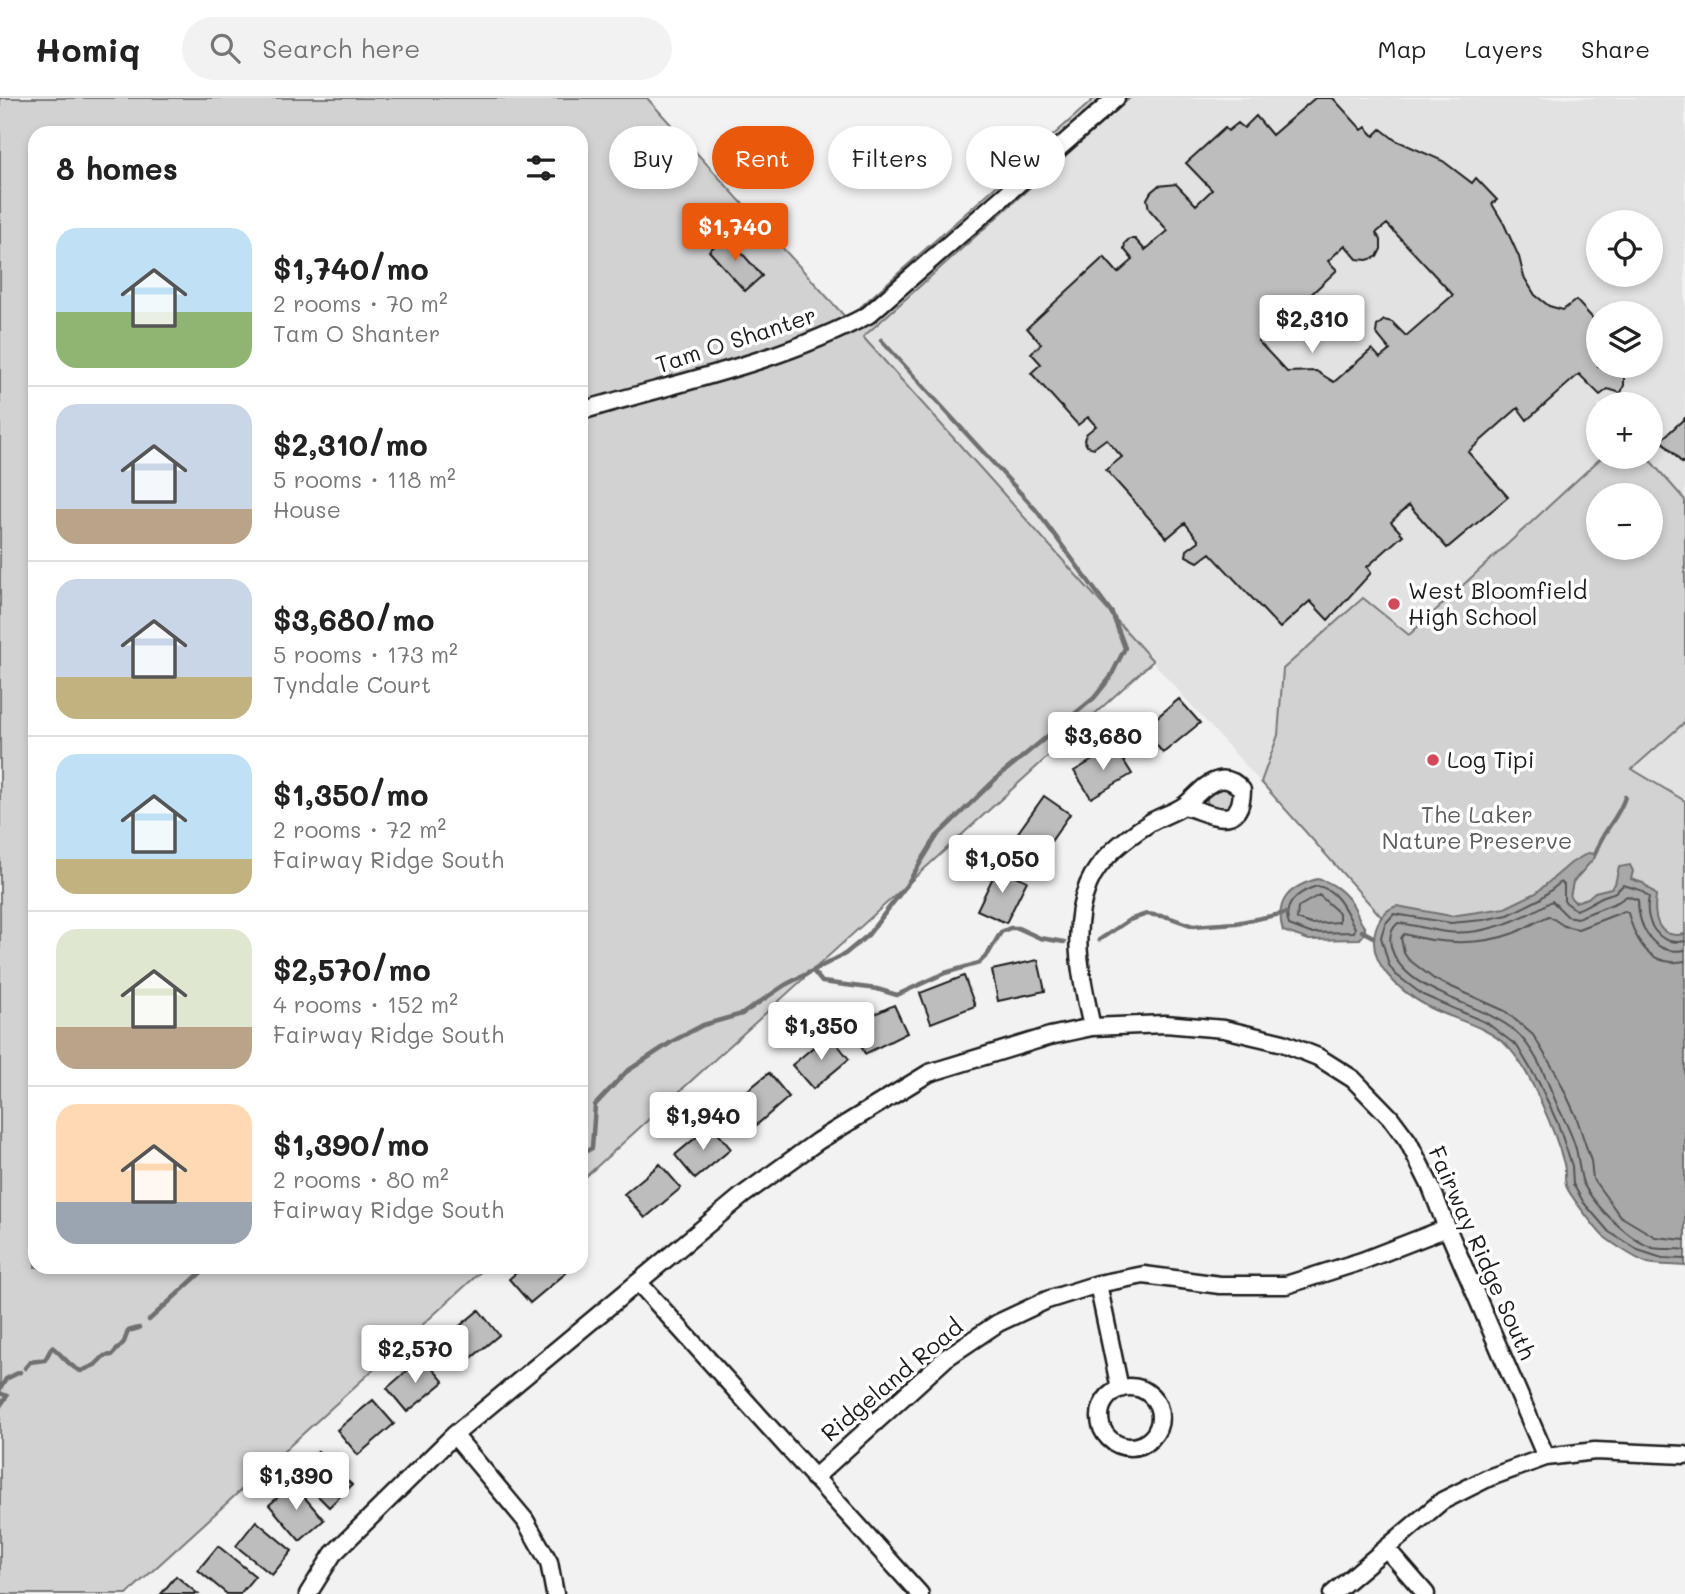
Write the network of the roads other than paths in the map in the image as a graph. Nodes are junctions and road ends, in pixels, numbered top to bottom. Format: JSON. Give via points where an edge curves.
{"nodes":[{"id":1,"x":1116,"y":98,"type":"edge"},
{"id":2,"x":588,"y":409,"type":"edge"},
{"id":3,"x":1184,"y":806,"type":"dead end"},
{"id":4,"x":1092,"y":1027,"type":"junction"},
{"id":5,"x":1447,"y":1228,"type":"junction"},
{"id":6,"x":638,"y":1282,"type":"junction"},
{"id":7,"x":1098,"y":1284,"type":"junction"},
{"id":8,"x":1120,"y":1389,"type":"dead end"},
{"id":9,"x":454,"y":1434,"type":"junction"},
{"id":10,"x":1685,"y":1454,"type":"edge"},
{"id":11,"x":1546,"y":1457,"type":"junction"},
{"id":12,"x":814,"y":1478,"type":"junction"},
{"id":13,"x":1386,"y":1548,"type":"junction"},
{"id":14,"x":308,"y":1594,"type":"edge"},
{"id":15,"x":555,"y":1594,"type":"edge"},
{"id":16,"x":920,"y":1594,"type":"edge"},
{"id":17,"x":1332,"y":1594,"type":"edge"},
{"id":18,"x":1426,"y":1594,"type":"edge"}],
"edges":[{"from":1,"to":2,"type":"street","name":"Tam O Shanter","via":[[868,315],[777,356]]},
{"from":3,"to":4,"type":"street","via":[[1131,836],[1099,864],[1088,885],[1081,907],[1078,961]]},
{"from":4,"to":5,"type":"street","name":"Fairway Ridge South","via":[[1166,1024],[1224,1029],[1318,1057],[1353,1079],[1390,1117],[1408,1142]]},
{"from":4,"to":6,"type":"street","name":"Fairway Ridge South","via":[[929,1073],[818,1141]]},
{"from":5,"to":7,"type":"street","name":"Ridgeland Road","via":[[1286,1285],[1220,1285],[1144,1275]]},
{"from":5,"to":11,"type":"street","name":"Fairway Ridge South"},
{"from":6,"to":9,"type":"street","name":"Fairway Ridge South"},
{"from":6,"to":12,"type":"street"},
{"from":7,"to":8,"type":"street"},
{"from":7,"to":12,"type":"street","name":"Ridgeland Road","via":[[1047,1300],[998,1323],[946,1358]]},
{"from":9,"to":14,"type":"street","name":"Fairway Ridge South","via":[[333,1555]]},
{"from":9,"to":15,"type":"street","via":[[525,1520],[549,1562]]},
{"from":10,"to":11,"type":"street","via":[[1595,1451]]},
{"from":11,"to":13,"type":"street","via":[[1442,1501]]},
{"from":12,"to":16,"type":"street"},
{"from":13,"to":17,"type":"street"},
{"from":13,"to":18,"type":"street"}]}
